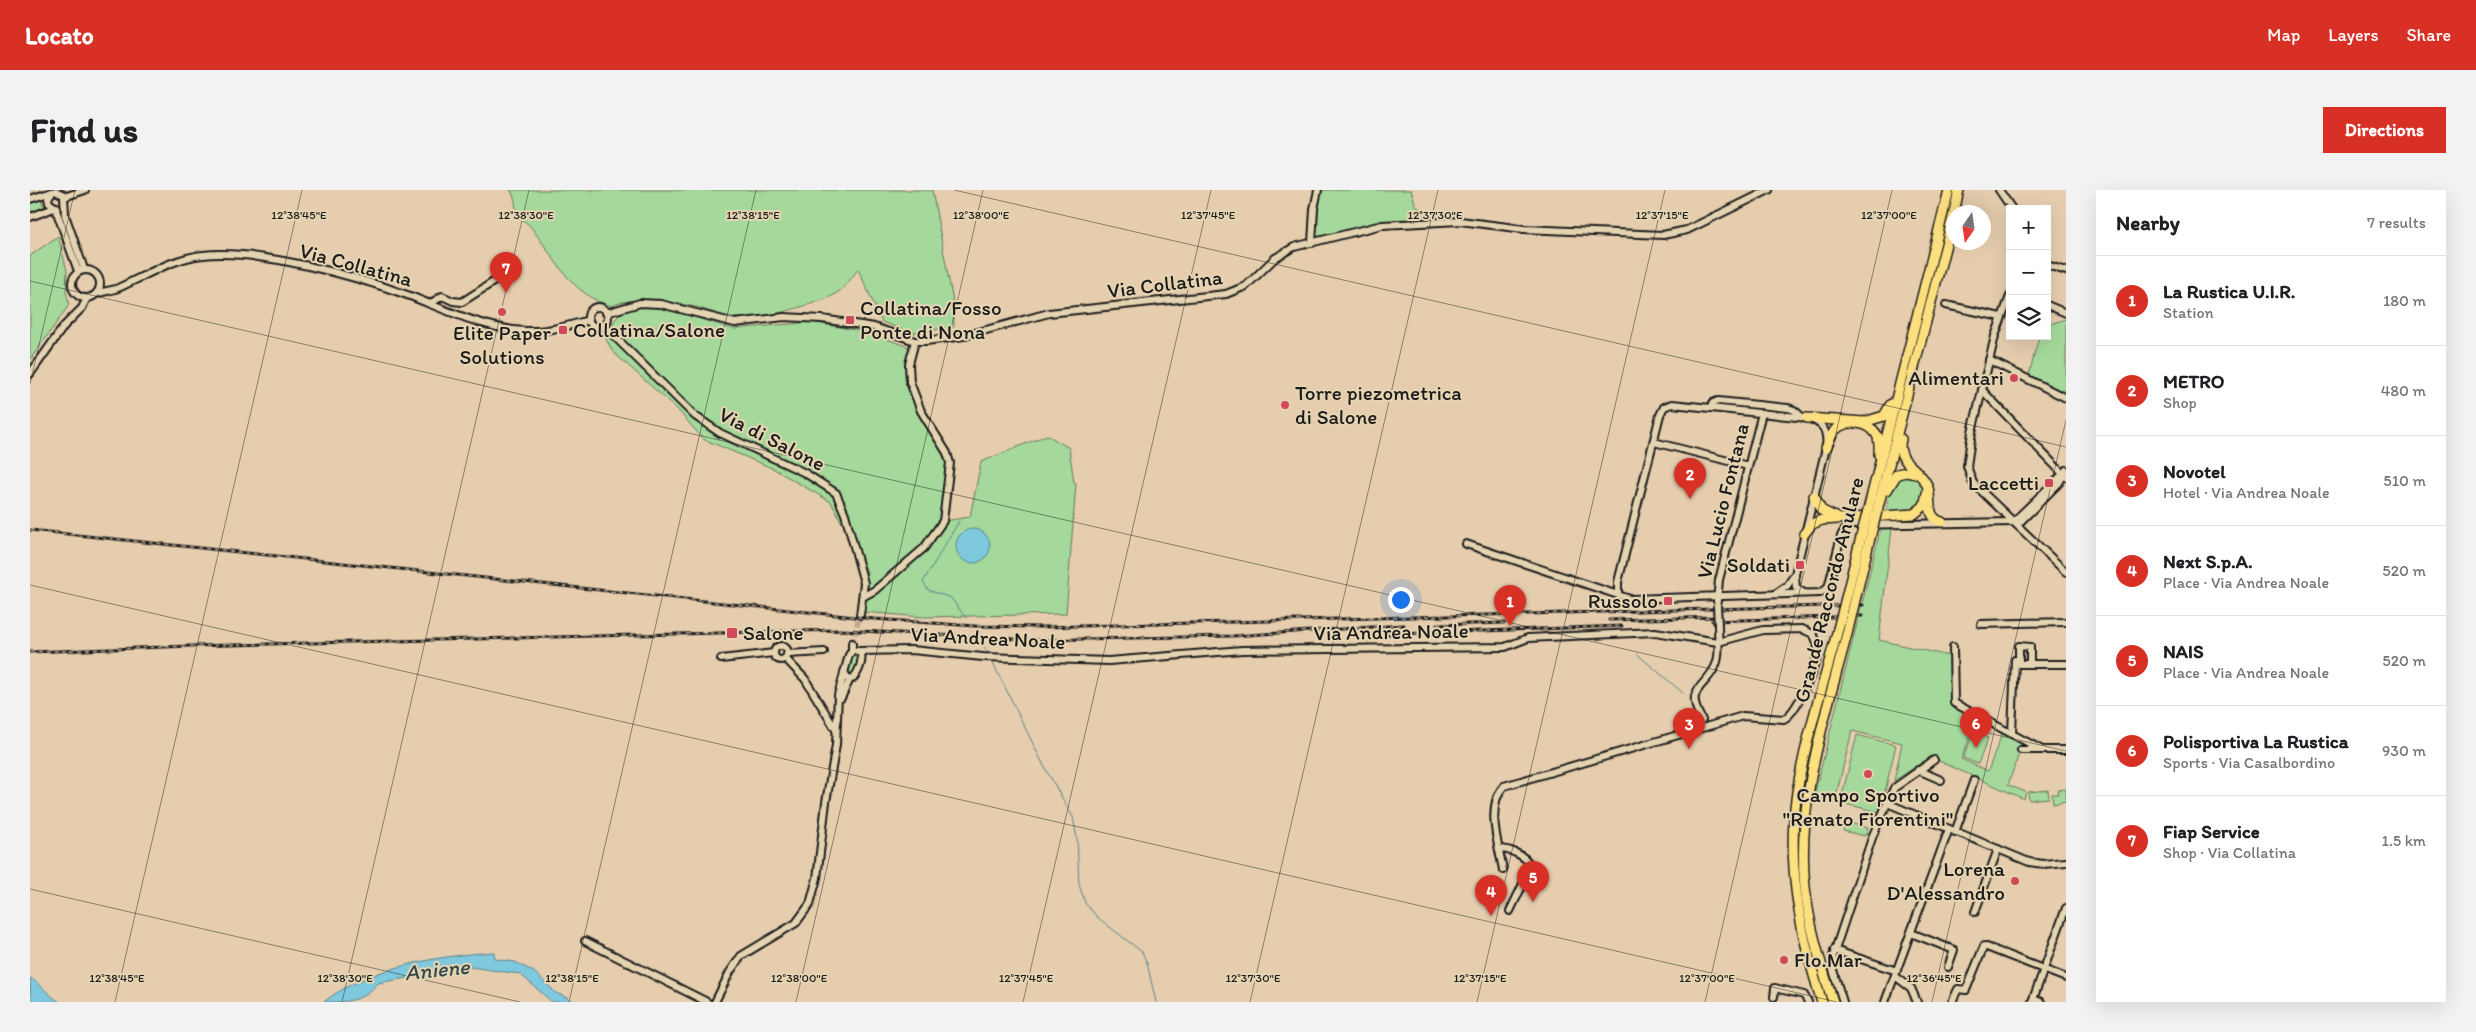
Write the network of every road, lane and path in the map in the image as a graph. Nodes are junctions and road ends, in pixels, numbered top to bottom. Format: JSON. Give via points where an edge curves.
{"nodes":[{"id":1,"x":85,"y":190,"type":"edge"},
{"id":2,"x":1318,"y":190,"type":"edge"},
{"id":3,"x":1769,"y":190,"type":"edge"},
{"id":4,"x":1949,"y":190,"type":"edge"},
{"id":5,"x":1959,"y":190,"type":"edge"},
{"id":6,"x":1999,"y":190,"type":"edge"},
{"id":7,"x":52,"y":192,"type":"junction"},
{"id":8,"x":30,"y":199,"type":"edge"},
{"id":9,"x":63,"y":201,"type":"junction"},
{"id":10,"x":1956,"y":205,"type":"edge"},
{"id":11,"x":2009,"y":205,"type":"edge"},
{"id":12,"x":54,"y":209,"type":"junction"},
{"id":13,"x":30,"y":217,"type":"edge"},
{"id":14,"x":1312,"y":242,"type":"junction"},
{"id":15,"x":1946,"y":244,"type":"edge"},
{"id":16,"x":2051,"y":266,"type":"edge"},
{"id":17,"x":81,"y":270,"type":"junction"},
{"id":18,"x":512,"y":270,"type":"dead end"},
{"id":19,"x":2066,"y":271,"type":"edge"},
{"id":20,"x":100,"y":281,"type":"junction"},
{"id":21,"x":116,"y":289,"type":"junction"},
{"id":22,"x":96,"y":294,"type":"junction"},
{"id":23,"x":77,"y":296,"type":"junction"},
{"id":24,"x":87,"y":298,"type":"junction"},
{"id":25,"x":430,"y":304,"type":"junction"},
{"id":26,"x":1946,"y":305,"type":"dead end"},
{"id":27,"x":2006,"y":305,"type":"edge"},
{"id":28,"x":2051,"y":307,"type":"edge"},
{"id":29,"x":606,"y":313,"type":"junction"},
{"id":30,"x":2066,"y":313,"type":"edge"},
{"id":31,"x":74,"y":316,"type":"junction"},
{"id":32,"x":2001,"y":317,"type":"junction"},
{"id":33,"x":588,"y":320,"type":"junction"},
{"id":34,"x":603,"y":325,"type":"junction"},
{"id":35,"x":916,"y":341,"type":"junction"},
{"id":36,"x":1989,"y":360,"type":"junction"},
{"id":37,"x":1906,"y":364,"type":"junction"},
{"id":38,"x":30,"y":374,"type":"edge"},
{"id":39,"x":1982,"y":390,"type":"junction"},
{"id":40,"x":1908,"y":393,"type":"junction"},
{"id":41,"x":2066,"y":398,"type":"edge"},
{"id":42,"x":1710,"y":408,"type":"junction"},
{"id":43,"x":1762,"y":413,"type":"junction"},
{"id":44,"x":1804,"y":418,"type":"junction"},
{"id":45,"x":1654,"y":442,"type":"junction"},
{"id":46,"x":1826,"y":448,"type":"junction"},
{"id":47,"x":1748,"y":466,"type":"junction"},
{"id":48,"x":2065,"y":474,"type":"edge"},
{"id":49,"x":1919,"y":476,"type":"junction"},
{"id":50,"x":1875,"y":480,"type":"junction"},
{"id":51,"x":1928,"y":489,"type":"junction"},
{"id":52,"x":1814,"y":496,"type":"junction"},
{"id":53,"x":1878,"y":508,"type":"junction"},
{"id":54,"x":1840,"y":518,"type":"junction"},
{"id":55,"x":1942,"y":522,"type":"junction"},
{"id":56,"x":2015,"y":524,"type":"junction"},
{"id":57,"x":1804,"y":534,"type":"junction"},
{"id":58,"x":1466,"y":544,"type":"dead end"},
{"id":59,"x":2066,"y":572,"type":"edge"},
{"id":60,"x":1795,"y":574,"type":"junction"},
{"id":61,"x":1618,"y":594,"type":"junction"},
{"id":62,"x":1774,"y":594,"type":"junction"},
{"id":63,"x":1805,"y":594,"type":"junction"},
{"id":64,"x":1852,"y":595,"type":"junction"},
{"id":65,"x":864,"y":596,"type":"junction"},
{"id":66,"x":1717,"y":597,"type":"junction"},
{"id":67,"x":860,"y":615,"type":"tunnel mouth"},
{"id":68,"x":2066,"y":622,"type":"edge"},
{"id":69,"x":1981,"y":624,"type":"dead end"},
{"id":70,"x":1843,"y":630,"type":"junction"},
{"id":71,"x":1718,"y":642,"type":"junction"},
{"id":72,"x":852,"y":643,"type":"tunnel mouth"},
{"id":73,"x":1953,"y":647,"type":"dead end"},
{"id":74,"x":874,"y":650,"type":"junction"},
{"id":75,"x":855,"y":651,"type":"junction"},
{"id":76,"x":824,"y":652,"type":"dead end"},
{"id":77,"x":774,"y":653,"type":"junction"},
{"id":78,"x":786,"y":656,"type":"junction"},
{"id":79,"x":721,"y":659,"type":"dead end"},
{"id":80,"x":862,"y":659,"type":"junction"},
{"id":81,"x":2015,"y":660,"type":"dead end"},
{"id":82,"x":2030,"y":664,"type":"dead end"},
{"id":83,"x":2066,"y":664,"type":"edge"},
{"id":84,"x":844,"y":672,"type":"junction"},
{"id":85,"x":850,"y":679,"type":"junction"},
{"id":86,"x":822,"y":706,"type":"junction"},
{"id":87,"x":838,"y":710,"type":"junction"},
{"id":88,"x":1702,"y":720,"type":"dead end"},
{"id":89,"x":837,"y":733,"type":"junction"},
{"id":90,"x":2012,"y":733,"type":"junction"},
{"id":91,"x":2021,"y":750,"type":"dead end"},
{"id":92,"x":2042,"y":750,"type":"junction"},
{"id":93,"x":2066,"y":750,"type":"edge"},
{"id":94,"x":1934,"y":760,"type":"dead end"},
{"id":95,"x":1918,"y":770,"type":"junction"},
{"id":96,"x":1941,"y":780,"type":"dead end"},
{"id":97,"x":1974,"y":780,"type":"dead end"},
{"id":98,"x":1887,"y":803,"type":"junction"},
{"id":99,"x":1952,"y":830,"type":"junction"},
{"id":100,"x":1499,"y":848,"type":"junction"},
{"id":101,"x":1998,"y":849,"type":"junction"},
{"id":102,"x":2066,"y":862,"type":"edge"},
{"id":103,"x":1503,"y":870,"type":"dead end"},
{"id":104,"x":2066,"y":908,"type":"edge"},
{"id":105,"x":1510,"y":911,"type":"dead end"},
{"id":106,"x":1975,"y":912,"type":"dead end"},
{"id":107,"x":1911,"y":933,"type":"junction"},
{"id":108,"x":585,"y":940,"type":"dead end"},
{"id":109,"x":1834,"y":950,"type":"junction"},
{"id":110,"x":1948,"y":967,"type":"dead end"},
{"id":111,"x":2044,"y":969,"type":"junction"},
{"id":112,"x":1896,"y":974,"type":"junction"},
{"id":113,"x":2066,"y":978,"type":"edge"},
{"id":114,"x":1774,"y":997,"type":"dead end"},
{"id":115,"x":2032,"y":1000,"type":"edge"},
{"id":116,"x":708,"y":1002,"type":"edge"},
{"id":117,"x":715,"y":1002,"type":"edge"},
{"id":118,"x":1808,"y":1002,"type":"edge"},
{"id":119,"x":1822,"y":1002,"type":"edge"},
{"id":120,"x":1833,"y":1002,"type":"edge"},
{"id":121,"x":1843,"y":1002,"type":"edge"},
{"id":122,"x":1885,"y":1002,"type":"edge"},
{"id":123,"x":1917,"y":1002,"type":"edge"},
{"id":124,"x":1952,"y":1002,"type":"edge"},
{"id":125,"x":2041,"y":1002,"type":"edge"}],
"edges":[{"from":1,"to":9,"type":"street"},
{"from":2,"to":14,"type":"street"},
{"from":3,"to":14,"type":"street","name":"Via Collatina","via":[[1687,230],[1663,235],[1524,229],[1460,221],[1382,225]]},
{"from":4,"to":37,"type":"highway","name":"Grande Raccordo Anulare"},
{"from":5,"to":10,"type":"highway","name":"Grande Raccordo Anulare"},
{"from":6,"to":11,"type":"street"},
{"from":7,"to":8,"type":"street"},
{"from":7,"to":9,"type":"street","via":[[60,192]]},
{"from":7,"to":12,"type":"street","via":[[48,198]]},
{"from":9,"to":12,"type":"street"},
{"from":9,"to":17,"type":"street"},
{"from":12,"to":13,"type":"street"},
{"from":12,"to":17,"type":"street"},
{"from":14,"to":35,"type":"street","name":"Via Collatina","via":[[1282,253],[1246,286],[1226,294],[1049,313],[964,336]]},
{"from":15,"to":40,"type":"highway","name":"Grande Raccordo Anulare"},
{"from":16,"to":19,"type":"street"},
{"from":17,"to":20,"type":"street","via":[[96,274]]},
{"from":17,"to":23,"type":"street","via":[[72,278],[71,284]]},
{"from":18,"to":25,"type":"street","via":[[462,302],[442,296]]},
{"from":20,"to":21,"type":"street"},
{"from":20,"to":22,"type":"street"},
{"from":21,"to":22,"type":"street","name":"Via Collatina"},
{"from":21,"to":25,"type":"street","name":"Via Collatina","via":[[181,260],[201,255],[231,255],[262,258],[334,274]]},
{"from":22,"to":24,"type":"street"},
{"from":23,"to":24,"type":"street"},
{"from":23,"to":31,"type":"street","via":[[79,302]]},
{"from":24,"to":31,"type":"street"},
{"from":25,"to":33,"type":"street","name":"Via Collatina","via":[[498,327],[526,331],[556,329]]},
{"from":26,"to":32,"type":"street"},
{"from":27,"to":32,"type":"street"},
{"from":28,"to":30,"type":"street"},
{"from":29,"to":33,"type":"street","via":[[602,308],[595,308],[589,313]]},
{"from":29,"to":34,"type":"street","via":[[607,320]]},
{"from":29,"to":35,"type":"street","name":"Via Collatina","via":[[640,304],[685,309],[735,323],[784,317],[822,318],[874,327]]},
{"from":31,"to":38,"type":"street"},
{"from":32,"to":36,"type":"street"},
{"from":33,"to":34,"type":"street","via":[[596,327]]},
{"from":34,"to":65,"type":"street","name":"Via di Salone","via":[[701,420],[833,490],[846,514],[864,583]]},
{"from":35,"to":65,"type":"street","via":[[909,364],[910,382],[921,411],[950,463],[943,521],[924,548]]},
{"from":36,"to":39,"type":"street"},
{"from":36,"to":41,"type":"street"},
{"from":37,"to":44,"type":"highway","via":[[1887,412],[1880,418],[1864,422]]},
{"from":37,"to":50,"type":"highway","name":"Grande Raccordo Anulare"},
{"from":39,"to":48,"type":"street"},
{"from":39,"to":56,"type":"street","via":[[1967,458],[1968,473],[1973,483]]},
{"from":40,"to":49,"type":"highway","via":[[1900,449]]},
{"from":40,"to":53,"type":"highway","name":"Grande Raccordo Anulare"},
{"from":42,"to":43,"type":"street"},
{"from":42,"to":44,"type":"street","via":[[1713,402],[1718,401],[1780,407],[1794,410]]},
{"from":42,"to":45,"type":"street","via":[[1666,405],[1661,412]]},
{"from":43,"to":44,"type":"street"},
{"from":43,"to":47,"type":"street","name":"Via Lucio Fontana"},
{"from":44,"to":46,"type":"street","via":[[1823,426],[1827,434]]},
{"from":45,"to":47,"type":"street"},
{"from":45,"to":61,"type":"street","via":[[1618,582]]},
{"from":46,"to":50,"type":"highway","via":[[1833,433],[1844,425],[1858,424],[1871,428],[1878,439]]},
{"from":46,"to":52,"type":"street"},
{"from":47,"to":66,"type":"street","name":"Via Lucio Fontana"},
{"from":48,"to":56,"type":"street"},
{"from":49,"to":51,"type":"highway"},
{"from":49,"to":53,"type":"highway","via":[[1906,472],[1896,475]]},
{"from":50,"to":64,"type":"highway","name":"Grande Raccordo Anulare","bridge":true},
{"from":51,"to":54,"type":"highway","via":[[1924,506],[1914,514]]},
{"from":51,"to":55,"type":"highway","via":[[1931,513]]},
{"from":52,"to":54,"type":"highway","via":[[1823,512]]},
{"from":52,"to":57,"type":"street"},
{"from":53,"to":64,"type":"highway","name":"Grande Raccordo Anulare","bridge":true},
{"from":54,"to":57,"type":"highway","via":[[1814,522]]},
{"from":55,"to":56,"type":"street"},
{"from":55,"to":63,"type":"street","via":[[1849,526],[1841,536],[1828,588],[1820,593]]},
{"from":56,"to":59,"type":"street"},
{"from":57,"to":60,"type":"street"},
{"from":58,"to":61,"type":"street"},
{"from":60,"to":62,"type":"street","via":[[1787,586]]},
{"from":60,"to":63,"type":"street","via":[[1796,588]]},
{"from":61,"to":66,"type":"street","via":[[1636,600]]},
{"from":62,"to":63,"type":"street"},
{"from":62,"to":66,"type":"street"},
{"from":64,"to":70,"type":"highway","name":"Grande Raccordo Anulare","bridge":true},
{"from":65,"to":67,"type":"street","name":"Via di Salone"},
{"from":66,"to":71,"type":"street","name":"Via Lucio Fontana","bridge":true},
{"from":68,"to":69,"type":"street"},
{"from":70,"to":119,"type":"highway","name":"Grande Raccordo Anulare","via":[[1801,771],[1793,839],[1799,912]]},
{"from":70,"to":120,"type":"highway","name":"Grande Raccordo Anulare","via":[[1809,781],[1803,841],[1809,915]]},
{"from":71,"to":74,"type":"street","name":"Via Andrea Noale","via":[[1655,632],[1528,638],[1505,647],[1242,650],[1109,661]]},
{"from":71,"to":88,"type":"street","name":"Via Lucio Fontana","via":[[1716,665],[1694,696],[1694,705]]},
{"from":71,"to":100,"type":"street","name":"Via Andrea Noale","via":[[1763,630],[1802,629],[1813,634],[1818,648],[1815,661],[1798,702],[1788,716],[1780,720],[1744,716],[1511,782],[1501,789],[1495,810]]},
{"from":72,"to":75,"type":"street"},
{"from":73,"to":90,"type":"street","via":[[1954,703]]},
{"from":74,"to":75,"type":"street","name":"Via Andrea Noale"},
{"from":74,"to":80,"type":"street"},
{"from":75,"to":80,"type":"street"},
{"from":75,"to":84,"type":"street","via":[[849,655]]},
{"from":76,"to":78,"type":"street"},
{"from":77,"to":78,"type":"street","via":[[777,659]]},
{"from":77,"to":78,"type":"street","via":[[782,646],[786,648]]},
{"from":77,"to":79,"type":"street"},
{"from":78,"to":86,"type":"street"},
{"from":80,"to":85,"type":"street","via":[[856,676]]},
{"from":81,"to":90,"type":"street"},
{"from":82,"to":83,"type":"street"},
{"from":84,"to":85,"type":"street"},
{"from":84,"to":87,"type":"street"},
{"from":85,"to":87,"type":"street"},
{"from":86,"to":87,"type":"street"},
{"from":86,"to":87,"type":"street","via":[[828,713]]},
{"from":86,"to":89,"type":"street"},
{"from":87,"to":89,"type":"street"},
{"from":89,"to":117,"type":"street","via":[[817,878],[810,904],[796,923],[738,960]]},
{"from":90,"to":92,"type":"street"},
{"from":91,"to":92,"type":"street"},
{"from":92,"to":93,"type":"street"},
{"from":94,"to":95,"type":"street"},
{"from":95,"to":96,"type":"street"},
{"from":95,"to":98,"type":"street","via":[[1897,784]]},
{"from":97,"to":99,"type":"street"},
{"from":98,"to":99,"type":"street"},
{"from":98,"to":109,"type":"street"},
{"from":99,"to":101,"type":"street"},
{"from":99,"to":107,"type":"street"},
{"from":100,"to":103,"type":"street","name":"Via Andrea Noale"},
{"from":100,"to":105,"type":"street","via":[[1520,855],[1530,864]]},
{"from":101,"to":102,"type":"street","via":[[2036,863]]},
{"from":101,"to":106,"type":"street"},
{"from":104,"to":111,"type":"street"},
{"from":107,"to":110,"type":"street","via":[[1954,950]]},
{"from":107,"to":112,"type":"street"},
{"from":108,"to":116,"type":"street"},
{"from":109,"to":112,"type":"street"},
{"from":109,"to":121,"type":"street","via":[[1833,970]]},
{"from":111,"to":113,"type":"street"},
{"from":111,"to":115,"type":"street"},
{"from":111,"to":124,"type":"street","via":[[1984,946],[1966,990],[1958,988]]},
{"from":112,"to":122,"type":"street"},
{"from":112,"to":123,"type":"street","via":[[1911,988]]},
{"from":114,"to":118,"type":"street","via":[[1776,986],[1802,995]]},
{"from":115,"to":125,"type":"street"}]}
